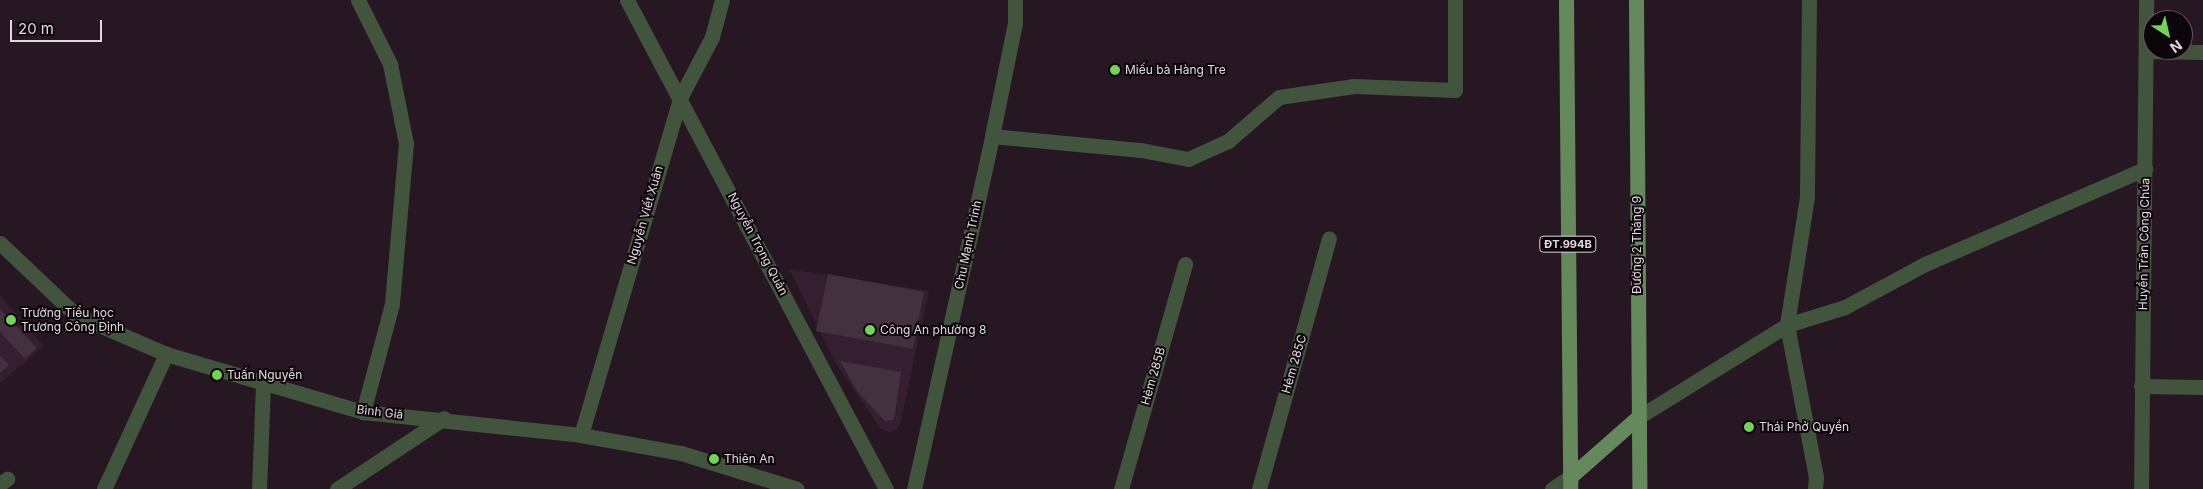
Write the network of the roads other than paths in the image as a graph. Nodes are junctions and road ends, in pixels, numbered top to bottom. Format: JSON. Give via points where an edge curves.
{"nodes":[{"id":1,"x":358,"y":0,"type":"edge"},
{"id":2,"x":627,"y":0,"type":"edge"},
{"id":3,"x":722,"y":0,"type":"edge"},
{"id":4,"x":1015,"y":0,"type":"edge"},
{"id":5,"x":1455,"y":0,"type":"edge"},
{"id":6,"x":1566,"y":0,"type":"edge"},
{"id":7,"x":1636,"y":0,"type":"edge"},
{"id":8,"x":1809,"y":0,"type":"edge"},
{"id":9,"x":2147,"y":60,"type":"edge"},
{"id":10,"x":680,"y":98,"type":"junction"},
{"id":11,"x":992,"y":136,"type":"junction"},
{"id":12,"x":2145,"y":169,"type":"junction"},
{"id":13,"x":1328,"y":239,"type":"dead end"},
{"id":14,"x":0,"y":243,"type":"edge"},
{"id":15,"x":1185,"y":264,"type":"dead end"},
{"id":16,"x":1787,"y":325,"type":"junction"},
{"id":17,"x":166,"y":354,"type":"junction"},
{"id":18,"x":263,"y":384,"type":"junction"},
{"id":19,"x":2142,"y":386,"type":"junction"},
{"id":20,"x":2203,"y":387,"type":"edge"},
{"id":21,"x":363,"y":412,"type":"junction"},
{"id":22,"x":444,"y":418,"type":"junction"},
{"id":23,"x":1637,"y":418,"type":"junction"},
{"id":24,"x":581,"y":435,"type":"junction"},
{"id":25,"x":1570,"y":483,"type":"edge"},
{"id":26,"x":773,"y":485,"type":"edge"},
{"id":27,"x":340,"y":488,"type":"edge"},
{"id":28,"x":104,"y":489,"type":"edge"},
{"id":29,"x":259,"y":489,"type":"edge"},
{"id":30,"x":796,"y":489,"type":"edge"},
{"id":31,"x":886,"y":489,"type":"edge"},
{"id":32,"x":914,"y":489,"type":"edge"},
{"id":33,"x":1121,"y":489,"type":"edge"},
{"id":34,"x":1259,"y":489,"type":"edge"},
{"id":35,"x":1552,"y":489,"type":"edge"},
{"id":36,"x":1639,"y":489,"type":"edge"},
{"id":37,"x":1815,"y":489,"type":"edge"},
{"id":38,"x":2141,"y":489,"type":"edge"}],
"edges":[{"from":1,"to":21,"type":"street","via":[[390,64],[406,143],[392,304]]},
{"from":2,"to":10,"type":"street","name":"Nguyễn Trọng Quản"},
{"from":3,"to":10,"type":"street","name":"Nguyễn Viết Xuân","via":[[712,37]]},
{"from":4,"to":11,"type":"street","name":"Chu Mạnh Trinh","via":[[1014,23]]},
{"from":5,"to":11,"type":"street","via":[[1455,90],[1354,86],[1279,97],[1228,141],[1188,159],[1141,150]]},
{"from":6,"to":25,"type":"main road","number":"ĐT.994B"},
{"from":7,"to":23,"type":"main road","name":"Đường 2 Tháng 9"},
{"from":8,"to":16,"type":"street","via":[[1807,197]]},
{"from":9,"to":12,"type":"street","name":"Huyền Trân Công Chúa"},
{"from":10,"to":24,"type":"street","name":"Nguyễn Viết Xuân"},
{"from":10,"to":31,"type":"street","name":"Nguyễn Trọng Quản"},
{"from":11,"to":32,"type":"street","name":"Chu Mạnh Trinh"},
{"from":12,"to":16,"type":"street","via":[[1924,264],[1845,307]]},
{"from":12,"to":19,"type":"street","name":"Huyền Trân Công Chúa"},
{"from":13,"to":34,"type":"street","name":"Hẻm 285C"},
{"from":14,"to":17,"type":"street","name":"Bình Giã","via":[[76,315]]},
{"from":15,"to":33,"type":"street","name":"Hẻm 285B"},
{"from":16,"to":23,"type":"street"},
{"from":16,"to":37,"type":"street"},
{"from":17,"to":18,"type":"street","name":"Bình Giã"},
{"from":17,"to":28,"type":"street"},
{"from":18,"to":21,"type":"street","name":"Bình Giã"},
{"from":18,"to":29,"type":"street"},
{"from":19,"to":20,"type":"street"},
{"from":19,"to":38,"type":"street","name":"Huyền Trân Công Chúa"},
{"from":21,"to":22,"type":"street","name":"Bình Giã"},
{"from":22,"to":24,"type":"street","name":"Bình Giã"},
{"from":22,"to":27,"type":"street"},
{"from":23,"to":25,"type":"main road"},
{"from":23,"to":36,"type":"main road","name":"Đường 2 Tháng 9"},
{"from":24,"to":26,"type":"street","name":"Bình Giã","via":[[681,453]]},
{"from":25,"to":35,"type":"street"},
{"from":26,"to":30,"type":"street","name":"Bình Giã"}]}
